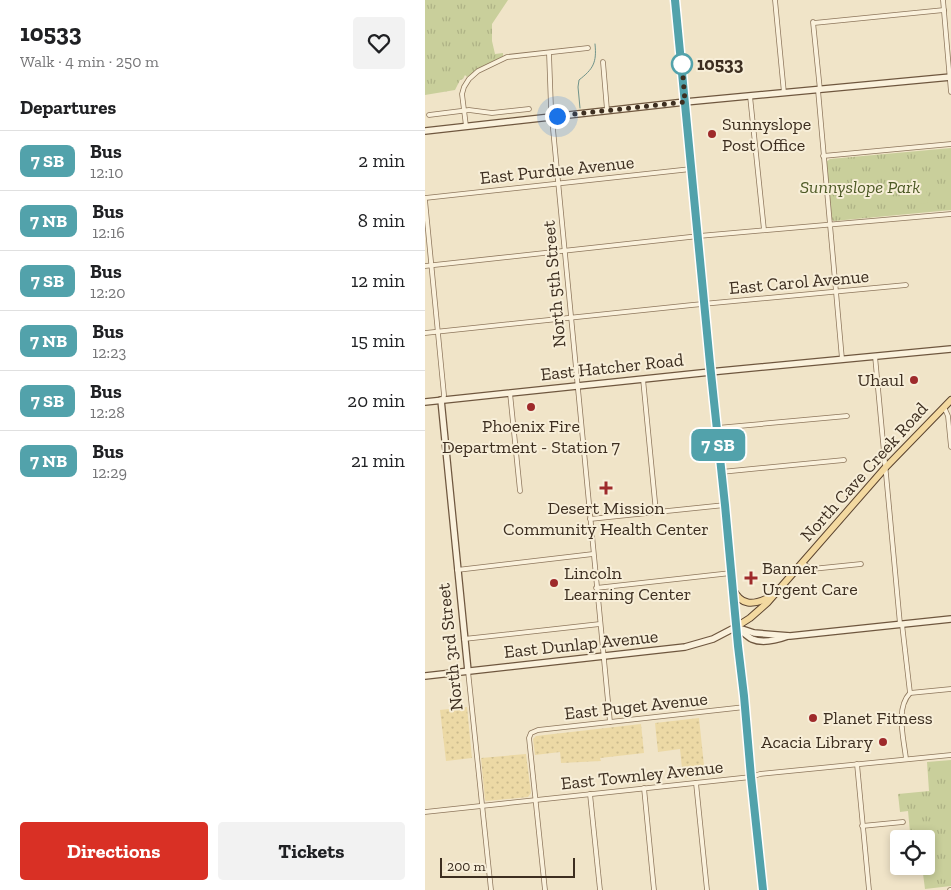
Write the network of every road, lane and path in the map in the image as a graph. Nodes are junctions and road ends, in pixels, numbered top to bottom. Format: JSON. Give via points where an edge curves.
{"nodes":[{"id":1,"x":675,"y":0,"type":"edge"},
{"id":2,"x":775,"y":0,"type":"edge"},
{"id":3,"x":943,"y":0,"type":"edge"},
{"id":4,"x":944,"y":10,"type":"junction"},
{"id":5,"x":588,"y":48,"type":"dead end"},
{"id":6,"x":549,"y":53,"type":"junction"},
{"id":7,"x":603,"y":62,"type":"dead end"},
{"id":8,"x":950,"y":78,"type":"edge"},
{"id":9,"x":819,"y":90,"type":"junction"},
{"id":10,"x":951,"y":92,"type":"edge"},
{"id":11,"x":784,"y":93,"type":"junction"},
{"id":12,"x":751,"y":96,"type":"junction"},
{"id":13,"x":685,"y":102,"type":"junction"},
{"id":14,"x":529,"y":109,"type":"dead end"},
{"id":15,"x":607,"y":110,"type":"junction"},
{"id":16,"x":463,"y":111,"type":"junction"},
{"id":17,"x":429,"y":115,"type":"dead end"},
{"id":18,"x":551,"y":116,"type":"junction"},
{"id":19,"x":466,"y":126,"type":"junction"},
{"id":20,"x":425,"y":131,"type":"edge"},
{"id":21,"x":951,"y":144,"type":"edge"},
{"id":22,"x":823,"y":156,"type":"junction"},
{"id":23,"x":691,"y":169,"type":"junction"},
{"id":24,"x":558,"y":183,"type":"junction"},
{"id":25,"x":425,"y":199,"type":"edge"},
{"id":26,"x":951,"y":214,"type":"edge"},
{"id":27,"x":830,"y":224,"type":"junction"},
{"id":28,"x":765,"y":230,"type":"junction"},
{"id":29,"x":699,"y":236,"type":"junction"},
{"id":30,"x":565,"y":250,"type":"junction"},
{"id":31,"x":432,"y":265,"type":"junction"},
{"id":32,"x":425,"y":266,"type":"edge"},
{"id":33,"x":906,"y":285,"type":"dead end"},
{"id":34,"x":837,"y":292,"type":"junction"},
{"id":35,"x":705,"y":304,"type":"junction"},
{"id":36,"x":570,"y":318,"type":"junction"},
{"id":37,"x":438,"y":332,"type":"junction"},
{"id":38,"x":425,"y":333,"type":"edge"},
{"id":39,"x":951,"y":349,"type":"edge"},
{"id":40,"x":875,"y":356,"type":"junction"},
{"id":41,"x":843,"y":359,"type":"junction"},
{"id":42,"x":711,"y":372,"type":"junction"},
{"id":43,"x":643,"y":379,"type":"junction"},
{"id":44,"x":577,"y":386,"type":"junction"},
{"id":45,"x":510,"y":393,"type":"junction"},
{"id":46,"x":442,"y":400,"type":"junction"},
{"id":47,"x":951,"y":400,"type":"edge"},
{"id":48,"x":425,"y":402,"type":"edge"},
{"id":49,"x":944,"y":407,"type":"junction"},
{"id":50,"x":847,"y":416,"type":"dead end"},
{"id":51,"x":717,"y":428,"type":"junction"},
{"id":52,"x":951,"y":447,"type":"edge"},
{"id":53,"x":844,"y":460,"type":"dead end"},
{"id":54,"x":885,"y":468,"type":"junction"},
{"id":55,"x":721,"y":472,"type":"junction"},
{"id":56,"x":520,"y":491,"type":"dead end"},
{"id":57,"x":725,"y":505,"type":"junction"},
{"id":58,"x":657,"y":512,"type":"junction"},
{"id":59,"x":590,"y":519,"type":"junction"},
{"id":60,"x":593,"y":554,"type":"junction"},
{"id":61,"x":802,"y":563,"type":"junction"},
{"id":62,"x":861,"y":564,"type":"dead end"},
{"id":63,"x":457,"y":570,"type":"junction"},
{"id":64,"x":731,"y":573,"type":"junction"},
{"id":65,"x":732,"y":586,"type":"junction"},
{"id":66,"x":597,"y":588,"type":"junction"},
{"id":67,"x":774,"y":595,"type":"junction"},
{"id":68,"x":951,"y":619,"type":"edge"},
{"id":69,"x":600,"y":624,"type":"junction"},
{"id":70,"x":901,"y":624,"type":"junction"},
{"id":71,"x":736,"y":627,"type":"junction"},
{"id":72,"x":465,"y":639,"type":"junction"},
{"id":73,"x":604,"y":656,"type":"junction"},
{"id":74,"x":468,"y":671,"type":"junction"},
{"id":75,"x":425,"y":676,"type":"edge"},
{"id":76,"x":951,"y":689,"type":"edge"},
{"id":77,"x":910,"y":693,"type":"junction"},
{"id":78,"x":745,"y":707,"type":"junction"},
{"id":79,"x":610,"y":722,"type":"junction"},
{"id":80,"x":951,"y":755,"type":"edge"},
{"id":81,"x":906,"y":759,"type":"junction"},
{"id":82,"x":857,"y":764,"type":"junction"},
{"id":83,"x":751,"y":777,"type":"junction"},
{"id":84,"x":697,"y":782,"type":"junction"},
{"id":85,"x":644,"y":788,"type":"junction"},
{"id":86,"x":590,"y":794,"type":"junction"},
{"id":87,"x":536,"y":800,"type":"junction"},
{"id":88,"x":482,"y":806,"type":"junction"},
{"id":89,"x":425,"y":812,"type":"edge"},
{"id":90,"x":903,"y":822,"type":"dead end"},
{"id":91,"x":862,"y":826,"type":"junction"},
{"id":92,"x":491,"y":890,"type":"edge"},
{"id":93,"x":545,"y":890,"type":"edge"},
{"id":94,"x":600,"y":890,"type":"edge"},
{"id":95,"x":654,"y":890,"type":"edge"},
{"id":96,"x":707,"y":890,"type":"edge"},
{"id":97,"x":763,"y":890,"type":"edge"},
{"id":98,"x":869,"y":890,"type":"edge"}],
"edges":[{"from":1,"to":13,"type":"main road"},
{"from":2,"to":11,"type":"street"},
{"from":3,"to":4,"type":"street"},
{"from":4,"to":8,"type":"street"},
{"from":4,"to":9,"type":"street","via":[[813,22]]},
{"from":5,"to":6,"type":"street"},
{"from":6,"to":16,"type":"street","via":[[507,57],[478,71],[464,87]]},
{"from":6,"to":18,"type":"street","name":"North 5th Street"},
{"from":7,"to":15,"type":"street"},
{"from":8,"to":9,"type":"street"},
{"from":8,"to":10,"type":"street"},
{"from":9,"to":11,"type":"street"},
{"from":9,"to":22,"type":"street"},
{"from":11,"to":12,"type":"street"},
{"from":12,"to":13,"type":"street"},
{"from":12,"to":28,"type":"street"},
{"from":13,"to":15,"type":"street"},
{"from":13,"to":23,"type":"main road"},
{"from":14,"to":16,"type":"street","via":[[492,113]]},
{"from":15,"to":18,"type":"street"},
{"from":16,"to":17,"type":"street"},
{"from":16,"to":19,"type":"street"},
{"from":18,"to":19,"type":"street"},
{"from":18,"to":24,"type":"street","name":"North 5th Street"},
{"from":19,"to":20,"type":"street"},
{"from":21,"to":22,"type":"street"},
{"from":22,"to":27,"type":"street"},
{"from":23,"to":24,"type":"street","name":"East Purdue Avenue"},
{"from":23,"to":29,"type":"main road"},
{"from":24,"to":25,"type":"street","name":"East Purdue Avenue"},
{"from":24,"to":30,"type":"street","name":"North 5th Street"},
{"from":25,"to":31,"type":"street","name":"North 3rd Street"},
{"from":26,"to":27,"type":"street"},
{"from":27,"to":28,"type":"street"},
{"from":27,"to":34,"type":"street"},
{"from":28,"to":29,"type":"street"},
{"from":29,"to":30,"type":"street"},
{"from":29,"to":35,"type":"main road"},
{"from":30,"to":31,"type":"street"},
{"from":30,"to":36,"type":"street","name":"North 5th Street"},
{"from":31,"to":32,"type":"street"},
{"from":31,"to":37,"type":"street","name":"North 3rd Street"},
{"from":33,"to":34,"type":"street","name":"East Carol Avenue"},
{"from":34,"to":35,"type":"street","name":"East Carol Avenue"},
{"from":34,"to":41,"type":"street"},
{"from":35,"to":36,"type":"street","name":"East Carol Avenue"},
{"from":35,"to":42,"type":"main road"},
{"from":36,"to":37,"type":"street","name":"East Carol Avenue"},
{"from":36,"to":44,"type":"street","name":"North 5th Street"},
{"from":37,"to":38,"type":"street","name":"East Carol Avenue"},
{"from":37,"to":46,"type":"street","name":"North 3rd Street"},
{"from":39,"to":40,"type":"street","name":"East Hatcher Road"},
{"from":40,"to":41,"type":"street","name":"East Hatcher Road"},
{"from":40,"to":54,"type":"street"},
{"from":41,"to":42,"type":"street","name":"East Hatcher Road"},
{"from":42,"to":43,"type":"street","name":"East Hatcher Road"},
{"from":42,"to":51,"type":"main road"},
{"from":43,"to":44,"type":"street","name":"East Hatcher Road"},
{"from":43,"to":58,"type":"street"},
{"from":44,"to":45,"type":"street","name":"East Hatcher Road"},
{"from":44,"to":59,"type":"street","name":"North 5th Street"},
{"from":45,"to":46,"type":"street","name":"East Hatcher Road"},
{"from":45,"to":56,"type":"street"},
{"from":46,"to":48,"type":"street","name":"East Hatcher Road"},
{"from":46,"to":63,"type":"street","name":"North 3rd Street"},
{"from":47,"to":49,"type":"main road","name":"North Cave Creek Road"},
{"from":49,"to":52,"type":"street","via":[[948,414]]},
{"from":49,"to":54,"type":"main road","name":"North Cave Creek Road"},
{"from":50,"to":51,"type":"street"},
{"from":51,"to":55,"type":"main road"},
{"from":53,"to":55,"type":"street"},
{"from":54,"to":61,"type":"main road","name":"North Cave Creek Road"},
{"from":54,"to":70,"type":"street"},
{"from":55,"to":57,"type":"main road"},
{"from":57,"to":58,"type":"street"},
{"from":57,"to":64,"type":"main road"},
{"from":58,"to":59,"type":"street"},
{"from":59,"to":60,"type":"street","name":"North 5th Street"},
{"from":60,"to":63,"type":"street"},
{"from":60,"to":66,"type":"street","name":"North 5th Street"},
{"from":61,"to":62,"type":"street","via":[[812,569]]},
{"from":61,"to":67,"type":"main road","name":"North Cave Creek Road"},
{"from":63,"to":72,"type":"street","name":"North 3rd Street"},
{"from":64,"to":65,"type":"main road"},
{"from":64,"to":66,"type":"street"},
{"from":65,"to":67,"type":"main road","via":[[745,602],[760,602]]},
{"from":65,"to":71,"type":"main road"},
{"from":66,"to":69,"type":"street","name":"North 5th Street"},
{"from":67,"to":71,"type":"main road","name":"North Cave Creek Road"},
{"from":68,"to":70,"type":"street"},
{"from":69,"to":72,"type":"street"},
{"from":69,"to":73,"type":"street","name":"North 5th Street"},
{"from":70,"to":71,"type":"street","via":[[790,636],[754,633]]},
{"from":70,"to":77,"type":"street"},
{"from":71,"to":73,"type":"street","name":"East Dunlap Avenue","via":[[713,639],[685,647]]},
{"from":71,"to":78,"type":"main road"},
{"from":72,"to":74,"type":"street","name":"North 3rd Street"},
{"from":73,"to":74,"type":"street","name":"East Dunlap Avenue"},
{"from":73,"to":79,"type":"street","name":"North 5th Street"},
{"from":74,"to":75,"type":"street","name":"East Dunlap Avenue"},
{"from":74,"to":88,"type":"street","name":"North 3rd Street"},
{"from":76,"to":77,"type":"street"},
{"from":77,"to":81,"type":"street","via":[[902,708]]},
{"from":78,"to":79,"type":"street","name":"East Puget Avenue"},
{"from":78,"to":83,"type":"main road"},
{"from":79,"to":87,"type":"street","name":"East Puget Avenue","via":[[531,733]]},
{"from":80,"to":81,"type":"street","name":"East Townley Avenue"},
{"from":81,"to":82,"type":"street","name":"East Townley Avenue"},
{"from":82,"to":83,"type":"street","name":"East Townley Avenue"},
{"from":82,"to":91,"type":"street"},
{"from":83,"to":84,"type":"street","name":"East Townley Avenue"},
{"from":83,"to":97,"type":"main road"},
{"from":84,"to":85,"type":"street","name":"East Townley Avenue"},
{"from":84,"to":96,"type":"street"},
{"from":85,"to":86,"type":"street","name":"East Townley Avenue"},
{"from":85,"to":95,"type":"street"},
{"from":86,"to":87,"type":"street","name":"East Townley Avenue"},
{"from":86,"to":94,"type":"street"},
{"from":87,"to":88,"type":"street","name":"East Townley Avenue"},
{"from":87,"to":93,"type":"street"},
{"from":88,"to":89,"type":"street","name":"East Townley Avenue"},
{"from":88,"to":92,"type":"street","name":"North 3rd Street"},
{"from":90,"to":91,"type":"street"},
{"from":91,"to":98,"type":"street"}]}
